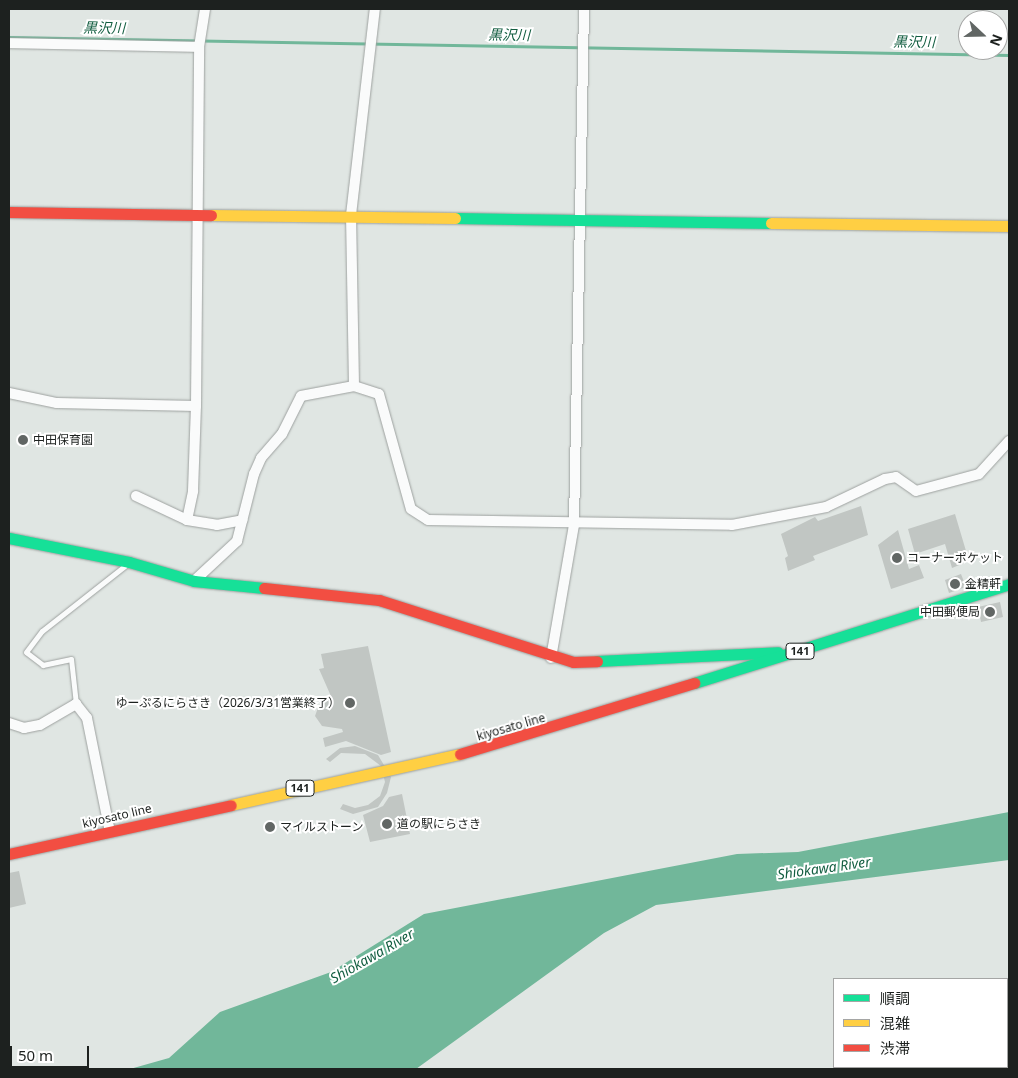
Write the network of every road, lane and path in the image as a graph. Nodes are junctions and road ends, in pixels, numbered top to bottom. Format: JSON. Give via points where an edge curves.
{"nodes":[{"id":1,"x":205,"y":9,"type":"edge"},
{"id":2,"x":375,"y":9,"type":"edge"},
{"id":3,"x":584,"y":9,"type":"edge"},
{"id":4,"x":9,"y":43,"type":"edge"},
{"id":5,"x":199,"y":47,"type":"junction"},
{"id":6,"x":9,"y":212,"type":"edge"},
{"id":7,"x":196,"y":214,"type":"junction"},
{"id":8,"x":351,"y":215,"type":"junction"},
{"id":9,"x":583,"y":219,"type":"junction"},
{"id":10,"x":1009,"y":226,"type":"edge"},
{"id":11,"x":354,"y":386,"type":"junction"},
{"id":12,"x":9,"y":393,"type":"edge"},
{"id":13,"x":196,"y":406,"type":"junction"},
{"id":14,"x":1009,"y":441,"type":"edge"},
{"id":15,"x":136,"y":496,"type":"dead end"},
{"id":16,"x":188,"y":520,"type":"junction"},
{"id":17,"x":243,"y":520,"type":"junction"},
{"id":18,"x":574,"y":525,"type":"junction"},
{"id":19,"x":9,"y":538,"type":"edge"},
{"id":20,"x":129,"y":562,"type":"junction"},
{"id":21,"x":194,"y":581,"type":"junction"},
{"id":22,"x":1009,"y":584,"type":"edge"},
{"id":23,"x":796,"y":652,"type":"junction"},
{"id":24,"x":550,"y":658,"type":"junction"},
{"id":25,"x":76,"y":704,"type":"junction"},
{"id":26,"x":9,"y":722,"type":"edge"},
{"id":27,"x":110,"y":832,"type":"junction"},
{"id":28,"x":9,"y":854,"type":"edge"}],
"edges":[{"from":1,"to":5,"type":"street"},
{"from":2,"to":8,"type":"street"},
{"from":3,"to":9,"type":"street"},
{"from":4,"to":5,"type":"street"},
{"from":5,"to":7,"type":"street"},
{"from":6,"to":7,"type":"main road"},
{"from":7,"to":8,"type":"main road"},
{"from":7,"to":13,"type":"street"},
{"from":8,"to":9,"type":"main road"},
{"from":8,"to":11,"type":"street"},
{"from":9,"to":10,"type":"main road"},
{"from":9,"to":18,"type":"street"},
{"from":11,"to":17,"type":"street","via":[[301,396],[282,434],[261,458],[246,497]]},
{"from":11,"to":18,"type":"street","via":[[380,394],[411,509],[428,520]]},
{"from":12,"to":13,"type":"street","via":[[57,403]]},
{"from":13,"to":16,"type":"street","via":[[193,491]]},
{"from":14,"to":18,"type":"street","via":[[979,474],[916,491],[896,477],[826,507],[732,525]]},
{"from":15,"to":16,"type":"street"},
{"from":16,"to":17,"type":"street","via":[[218,525]]},
{"from":17,"to":21,"type":"street","via":[[237,540]]},
{"from":18,"to":24,"type":"street"},
{"from":19,"to":20,"type":"main road"},
{"from":20,"to":21,"type":"main road"},
{"from":20,"to":25,"type":"lane","via":[[42,631],[26,652],[43,665],[70,659]]},
{"from":21,"to":24,"type":"main road","via":[[380,600]]},
{"from":22,"to":23,"type":"main road","name":"kiyosato line","number":"141"},
{"from":23,"to":24,"type":"main road","via":[[581,663]]},
{"from":23,"to":27,"type":"main road","name":"kiyosato line","number":"141","via":[[484,749]]},
{"from":25,"to":26,"type":"street","via":[[40,725],[24,728]]},
{"from":25,"to":27,"type":"street","via":[[87,718]]},
{"from":27,"to":28,"type":"main road","name":"kiyosato line","number":"141"}]}
